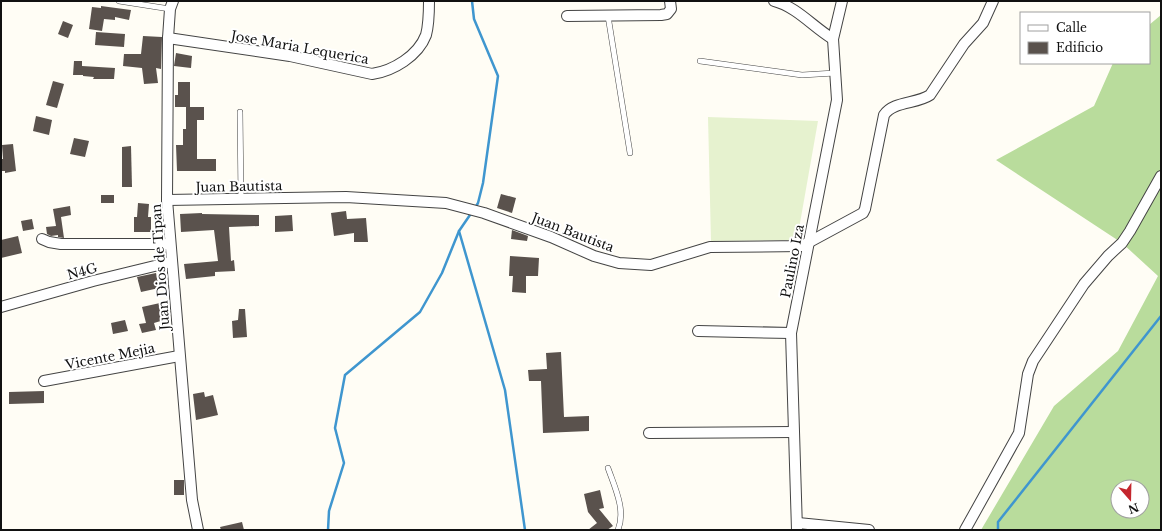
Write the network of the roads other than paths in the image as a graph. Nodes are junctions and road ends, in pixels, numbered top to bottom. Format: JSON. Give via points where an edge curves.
{"nodes":[{"id":1,"x":119,"y":1,"type":"edge"},
{"id":2,"x":429,"y":1,"type":"edge"},
{"id":3,"x":670,"y":1,"type":"edge"},
{"id":4,"x":774,"y":1,"type":"edge"},
{"id":5,"x":842,"y":1,"type":"edge"},
{"id":6,"x":993,"y":1,"type":"edge"},
{"id":7,"x":172,"y":5,"type":"edge"},
{"id":8,"x":567,"y":16,"type":"dead end"},
{"id":9,"x":608,"y":16,"type":"junction"},
{"id":10,"x":168,"y":38,"type":"junction"},
{"id":11,"x":833,"y":39,"type":"junction"},
{"id":12,"x":700,"y":61,"type":"dead end"},
{"id":13,"x":835,"y":73,"type":"junction"},
{"id":14,"x":240,"y":112,"type":"dead end"},
{"id":15,"x":630,"y":153,"type":"dead end"},
{"id":16,"x":1161,"y":176,"type":"edge"},
{"id":17,"x":168,"y":200,"type":"junction"},
{"id":18,"x":241,"y":200,"type":"junction"},
{"id":19,"x":42,"y":239,"type":"dead end"},
{"id":20,"x":808,"y":243,"type":"junction"},
{"id":21,"x":170,"y":244,"type":"junction"},
{"id":22,"x":171,"y":262,"type":"junction"},
{"id":23,"x":1,"y":307,"type":"edge"},
{"id":24,"x":698,"y":332,"type":"dead end"},
{"id":25,"x":791,"y":334,"type":"junction"},
{"id":26,"x":179,"y":356,"type":"junction"},
{"id":27,"x":44,"y":381,"type":"dead end"},
{"id":28,"x":794,"y":432,"type":"junction"},
{"id":29,"x":649,"y":433,"type":"dead end"},
{"id":30,"x":608,"y":468,"type":"dead end"},
{"id":31,"x":798,"y":526,"type":"edge"},
{"id":32,"x":198,"y":530,"type":"edge"},
{"id":33,"x":618,"y":530,"type":"edge"},
{"id":34,"x":869,"y":530,"type":"edge"},
{"id":35,"x":966,"y":530,"type":"edge"}],
"edges":[{"from":1,"to":7,"type":"lane"},
{"from":2,"to":10,"type":"street","name":"Jose Maria Lequerica","via":[[430,16],[426,36],[417,50],[396,66],[380,73],[372,74],[290,56]]},
{"from":3,"to":9,"type":"street","via":[[671,9],[667,14]]},
{"from":4,"to":11,"type":"street","via":[[788,5]]},
{"from":5,"to":11,"type":"street","name":"Paulino Iza"},
{"from":6,"to":20,"type":"street","name":"Juan Bautista","via":[[983,23],[964,44],[930,95],[892,107],[884,115],[863,213]]},
{"from":7,"to":10,"type":"street","name":"Juan Dios de Tipan"},
{"from":8,"to":9,"type":"street"},
{"from":9,"to":15,"type":"lane"},
{"from":10,"to":17,"type":"street","name":"Juan Dios de Tipan"},
{"from":11,"to":13,"type":"street","name":"Paulino Iza"},
{"from":12,"to":13,"type":"lane","via":[[802,75]]},
{"from":13,"to":20,"type":"street","name":"Paulino Iza","via":[[838,100]]},
{"from":14,"to":18,"type":"lane"},
{"from":16,"to":35,"type":"street","via":[[1126,237],[1084,284],[1033,361],[1028,374],[1019,433]]},
{"from":17,"to":18,"type":"street","name":"Juan Bautista"},
{"from":17,"to":21,"type":"street","name":"Juan Dios de Tipan"},
{"from":18,"to":20,"type":"street","name":"Juan Bautista","via":[[346,197],[446,203],[484,213],[618,263],[651,265],[710,248],[802,246]]},
{"from":19,"to":21,"type":"street","via":[[61,244]]},
{"from":20,"to":25,"type":"street","name":"Paulino Iza"},
{"from":21,"to":22,"type":"street","name":"Juan Dios de Tipan"},
{"from":22,"to":23,"type":"street","name":"N4G"},
{"from":22,"to":26,"type":"street","name":"Juan Dios de Tipan"},
{"from":24,"to":25,"type":"street"},
{"from":25,"to":28,"type":"street","name":"Paulino Iza"},
{"from":26,"to":27,"type":"street","name":"Vicente Mejia"},
{"from":26,"to":32,"type":"street","name":"Juan Dios de Tipan","via":[[192,500]]},
{"from":28,"to":29,"type":"street"},
{"from":28,"to":31,"type":"street","name":"Paulino Iza"},
{"from":30,"to":33,"type":"lane","via":[[620,504]]},
{"from":31,"to":34,"type":"street"}]}
